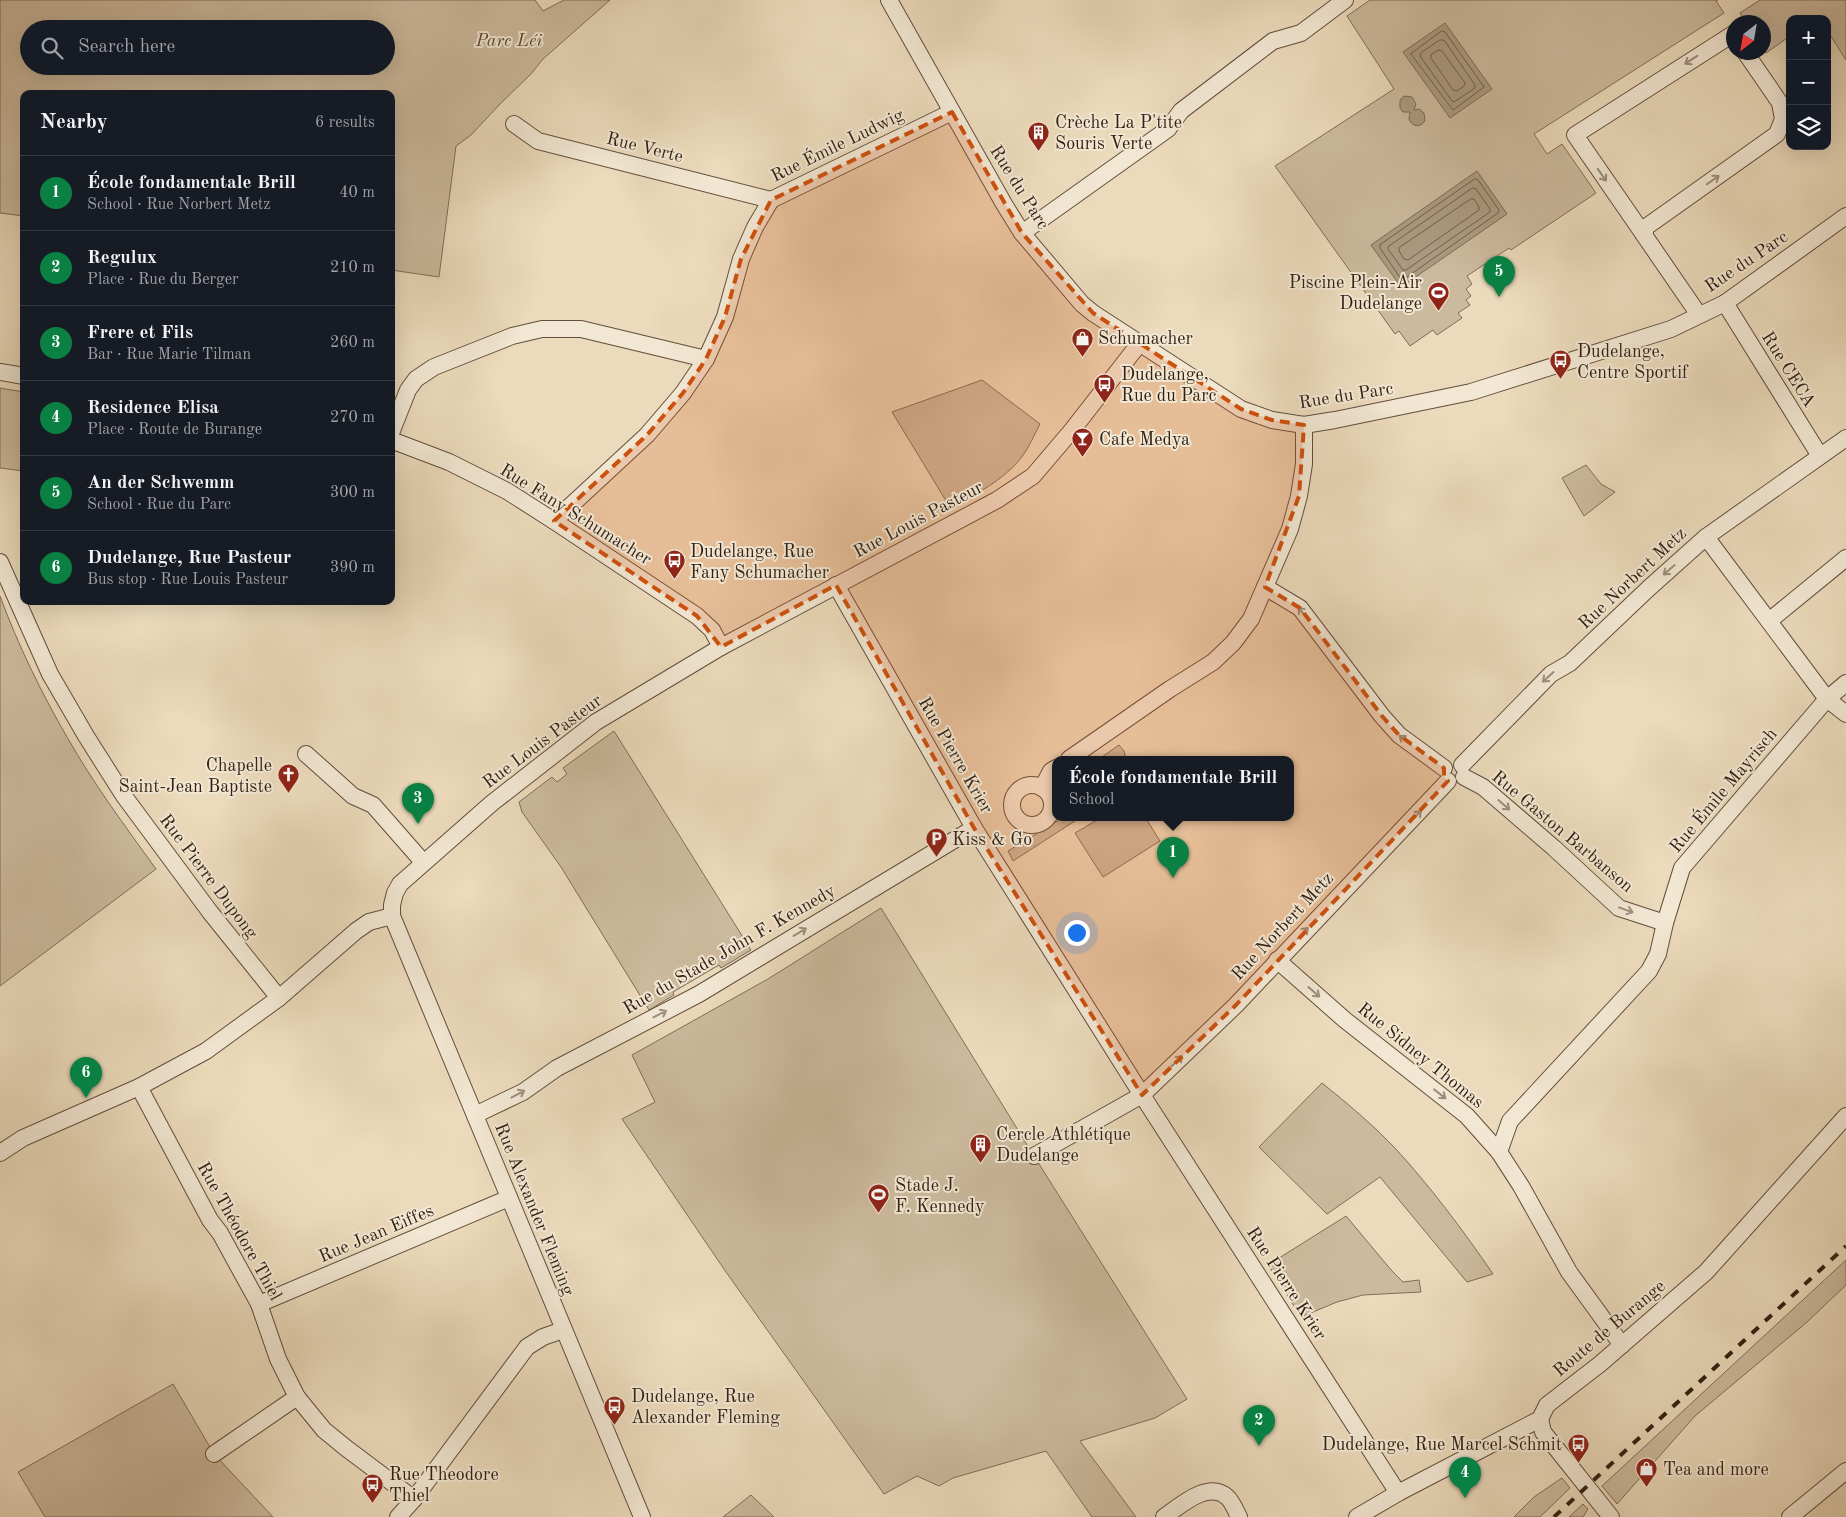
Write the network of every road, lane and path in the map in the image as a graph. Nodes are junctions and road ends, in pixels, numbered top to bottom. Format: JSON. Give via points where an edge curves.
{"nodes":[{"id":1,"x":890,"y":0,"type":"edge"},
{"id":2,"x":1345,"y":0,"type":"edge"},
{"id":3,"x":1726,"y":39,"type":"edge"},
{"id":4,"x":1750,"y":60,"type":"edge"},
{"id":5,"x":952,"y":112,"type":"junction"},
{"id":6,"x":514,"y":124,"type":"dead end"},
{"id":7,"x":771,"y":200,"type":"junction"},
{"id":8,"x":1846,"y":216,"type":"edge"},
{"id":9,"x":1022,"y":233,"type":"junction"},
{"id":10,"x":1644,"y":235,"type":"junction"},
{"id":11,"x":1725,"y":303,"type":"junction"},
{"id":12,"x":1699,"y":315,"type":"junction"},
{"id":13,"x":1139,"y":344,"type":"junction"},
{"id":14,"x":706,"y":359,"type":"junction"},
{"id":15,"x":0,"y":372,"type":"edge"},
{"id":16,"x":20,"y":375,"type":"edge"},
{"id":17,"x":395,"y":423,"type":"edge"},
{"id":18,"x":1304,"y":425,"type":"junction"},
{"id":19,"x":1846,"y":438,"type":"edge"},
{"id":20,"x":395,"y":442,"type":"edge"},
{"id":21,"x":1820,"y":456,"type":"junction"},
{"id":22,"x":554,"y":520,"type":"junction"},
{"id":23,"x":1706,"y":537,"type":"junction"},
{"id":24,"x":1846,"y":558,"type":"edge"},
{"id":25,"x":0,"y":562,"type":"edge"},
{"id":26,"x":836,"y":585,"type":"junction"},
{"id":27,"x":1265,"y":587,"type":"junction"},
{"id":28,"x":1769,"y":621,"type":"junction"},
{"id":29,"x":721,"y":647,"type":"junction"},
{"id":30,"x":1846,"y":683,"type":"edge"},
{"id":31,"x":1827,"y":698,"type":"junction"},
{"id":32,"x":1846,"y":714,"type":"edge"},
{"id":33,"x":306,"y":754,"type":"dead end"},
{"id":34,"x":1073,"y":756,"type":"edge"},
{"id":35,"x":1052,"y":770,"type":"edge"},
{"id":36,"x":1454,"y":773,"type":"junction"},
{"id":37,"x":1042,"y":788,"type":"dead end"},
{"id":38,"x":974,"y":828,"type":"junction"},
{"id":39,"x":423,"y":862,"type":"junction"},
{"id":40,"x":392,"y":916,"type":"junction"},
{"id":41,"x":1665,"y":924,"type":"junction"},
{"id":42,"x":1277,"y":960,"type":"junction"},
{"id":43,"x":279,"y":998,"type":"junction"},
{"id":44,"x":139,"y":1087,"type":"junction"},
{"id":45,"x":1142,"y":1095,"type":"junction"},
{"id":46,"x":475,"y":1115,"type":"junction"},
{"id":47,"x":1846,"y":1116,"type":"edge"},
{"id":48,"x":1499,"y":1152,"type":"junction"},
{"id":49,"x":0,"y":1153,"type":"edge"},
{"id":50,"x":1034,"y":1156,"type":"dead end"},
{"id":51,"x":509,"y":1198,"type":"junction"},
{"id":52,"x":259,"y":1304,"type":"junction"},
{"id":53,"x":563,"y":1330,"type":"junction"},
{"id":54,"x":1622,"y":1345,"type":"junction"},
{"id":55,"x":297,"y":1397,"type":"junction"},
{"id":56,"x":1540,"y":1419,"type":"junction"},
{"id":57,"x":214,"y":1454,"type":"dead end"},
{"id":58,"x":1846,"y":1471,"type":"edge"},
{"id":59,"x":1398,"y":1492,"type":"junction"},
{"id":60,"x":414,"y":1499,"type":"junction"},
{"id":61,"x":398,"y":1517,"type":"edge"},
{"id":62,"x":642,"y":1517,"type":"edge"},
{"id":63,"x":1164,"y":1517,"type":"edge"},
{"id":64,"x":1240,"y":1517,"type":"edge"},
{"id":65,"x":1357,"y":1517,"type":"edge"},
{"id":66,"x":1611,"y":1517,"type":"edge"},
{"id":67,"x":1790,"y":1517,"type":"edge"}],
"edges":[{"from":1,"to":5,"type":"street","name":"Rue du Parc"},
{"from":2,"to":9,"type":"street","via":[[1301,33],[1274,41],[1181,111],[1168,129]]},
{"from":3,"to":10,"type":"street","one_way":true,"via":[[1575,135]]},
{"from":10,"to":4,"type":"street","one_way":true,"via":[[1646,227],[1777,134],[1783,119],[1780,103]]},
{"from":5,"to":7,"type":"street","name":"Rue Émile Ludwig"},
{"from":5,"to":9,"type":"street","name":"Rue du Parc"},
{"from":6,"to":7,"type":"street","name":"Rue Verte","via":[[538,141]]},
{"from":7,"to":14,"type":"street","name":"Rue Émile Ludwig","via":[[741,259],[725,317]]},
{"from":8,"to":11,"type":"street","name":"Rue du Parc"},
{"from":9,"to":13,"type":"street","name":"Rue du Parc","via":[[1082,304]]},
{"from":10,"to":12,"type":"street"},
{"from":11,"to":12,"type":"street","name":"Rue du Parc"},
{"from":11,"to":21,"type":"street","name":"Rue CECA"},
{"from":12,"to":18,"type":"street","name":"Rue du Parc","via":[[1671,329],[1471,392]]},
{"from":13,"to":18,"type":"street","name":"Rue du Parc","via":[[1241,410],[1272,420]]},
{"from":13,"to":26,"type":"street","name":"Rue Louis Pasteur","via":[[1033,476],[997,500]]},
{"from":14,"to":17,"type":"street","via":[[581,328],[542,329],[512,336],[434,367],[416,379],[408,390]]},
{"from":14,"to":22,"type":"street","name":"Rue Émile Ludwig","via":[[652,430]]},
{"from":15,"to":16,"type":"street"},
{"from":18,"to":27,"type":"street","via":[[1304,464],[1299,496],[1290,529]]},
{"from":19,"to":21,"type":"street","name":"Rue Norbert Metz"},
{"from":20,"to":22,"type":"street","name":"Rue Fany Schumacher","via":[[449,462],[507,491]]},
{"from":21,"to":23,"type":"street","name":"Rue Norbert Metz"},
{"from":22,"to":29,"type":"street","name":"Rue Fany Schumacher","via":[[697,616],[712,630]]},
{"from":23,"to":28,"type":"street"},
{"from":23,"to":36,"type":"street","name":"Rue Norbert Metz","one_way":true,"via":[[1570,663],[1551,674]]},
{"from":24,"to":28,"type":"street"},
{"from":25,"to":43,"type":"street","name":"Rue Pierre Dupong","via":[[50,674],[124,796]]},
{"from":26,"to":29,"type":"street","name":"Rue Louis Pasteur"},
{"from":26,"to":38,"type":"street","name":"Rue Pierre Krier"},
{"from":27,"to":34,"type":"street","via":[[1251,619],[1213,662]]},
{"from":36,"to":27,"type":"street","name":"Rue Gaston Barbanson","one_way":true,"via":[[1399,735],[1300,608]]},
{"from":28,"to":31,"type":"street"},
{"from":29,"to":39,"type":"street","name":"Rue Louis Pasteur","via":[[596,722]]},
{"from":30,"to":31,"type":"street","name":"Rue Émile Mayrisch"},
{"from":31,"to":32,"type":"street"},
{"from":31,"to":41,"type":"street","name":"Rue Émile Mayrisch","via":[[1682,868]]},
{"from":33,"to":39,"type":"street","via":[[353,796],[373,805]]},
{"from":35,"to":37,"type":"street"},
{"from":36,"to":41,"type":"street","name":"Rue Gaston Barbanson","one_way":true,"via":[[1483,787],[1619,908]]},
{"from":42,"to":36,"type":"street","name":"Rue Norbert Metz","one_way":true},
{"from":38,"to":45,"type":"street","name":"Rue Pierre Krier"},
{"from":46,"to":38,"type":"street","name":"Rue du Stade John F. Kennedy","one_way":true,"via":[[523,1092],[557,1068],[699,994]]},
{"from":39,"to":40,"type":"street","name":"Rue Louis Pasteur","via":[[394,893]]},
{"from":40,"to":43,"type":"street","via":[[369,922],[356,931]]},
{"from":40,"to":46,"type":"street","name":"Rue Alexander Fleming"},
{"from":41,"to":48,"type":"street","name":"Rue Émile Mayrisch","via":[[1658,954],[1649,971],[1510,1121]]},
{"from":45,"to":42,"type":"street","name":"Rue Norbert Metz","one_way":true},
{"from":42,"to":48,"type":"street","name":"Rue Sidney Thomas","one_way":true,"via":[[1345,1020],[1467,1116]]},
{"from":43,"to":44,"type":"street","via":[[206,1051]]},
{"from":44,"to":49,"type":"street","via":[[23,1138]]},
{"from":44,"to":52,"type":"street","name":"Rue Théodore Thiel"},
{"from":45,"to":50,"type":"street"},
{"from":45,"to":59,"type":"street","name":"Rue Pierre Krier"},
{"from":46,"to":51,"type":"street","name":"Rue Alexander Fleming"},
{"from":47,"to":54,"type":"street","name":"Route de Burange","via":[[1706,1272]]},
{"from":48,"to":54,"type":"street","name":"Rue Sidney Thomas","via":[[1569,1272]]},
{"from":51,"to":52,"type":"street","name":"Rue Jean Eiffes"},
{"from":51,"to":53,"type":"street","name":"Rue Alexander Fleming"},
{"from":52,"to":55,"type":"street","name":"Rue Théodore Thiel","via":[[278,1358]]},
{"from":53,"to":60,"type":"street","via":[[527,1347]]},
{"from":53,"to":62,"type":"street","name":"Rue Alexander Fleming"},
{"from":54,"to":56,"type":"street","name":"Route de Burange","via":[[1546,1405]]},
{"from":55,"to":57,"type":"street"},
{"from":55,"to":60,"type":"street","name":"Rue Théodore Thiel","via":[[324,1430]]},
{"from":56,"to":59,"type":"street","name":"Route de Burange"},
{"from":56,"to":66,"type":"street","via":[[1544,1432]]},
{"from":58,"to":67,"type":"street"},
{"from":59,"to":65,"type":"street","name":"Route de Burange"},
{"from":60,"to":61,"type":"street"},
{"from":63,"to":64,"type":"street","via":[[1203,1492],[1216,1492],[1227,1497]]}]}
